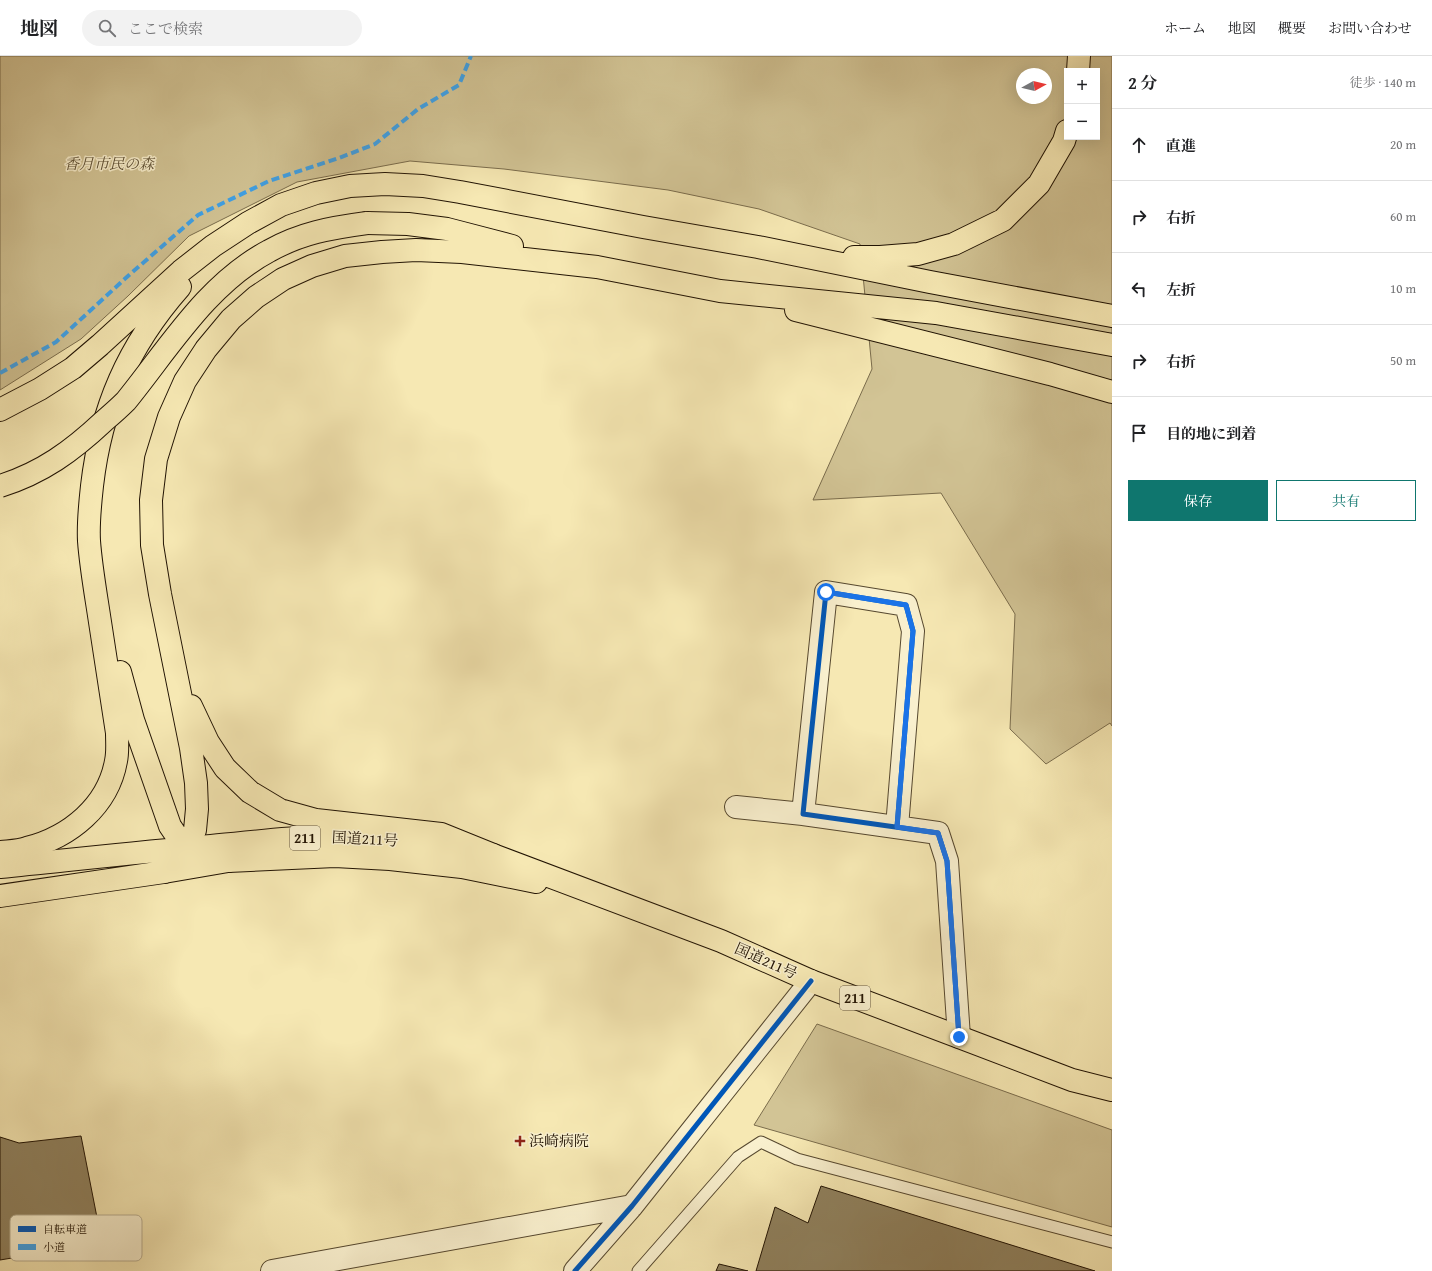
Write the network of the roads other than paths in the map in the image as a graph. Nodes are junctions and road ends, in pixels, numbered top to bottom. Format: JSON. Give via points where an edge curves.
{"nodes":[{"id":1,"x":1079,"y":56,"type":"edge"},
{"id":2,"x":1078,"y":68,"type":"edge"},
{"id":3,"x":1064,"y":140,"type":"edge"},
{"id":4,"x":248,"y":223,"type":"junction"},
{"id":5,"x":758,"y":247,"type":"junction"},
{"id":6,"x":597,"y":267,"type":"junction"},
{"id":7,"x":720,"y":291,"type":"junction"},
{"id":8,"x":1112,"y":316,"type":"edge"},
{"id":9,"x":1112,"y":345,"type":"edge"},
{"id":10,"x":1112,"y":392,"type":"edge"},
{"id":11,"x":0,"y":410,"type":"edge"},
{"id":12,"x":0,"y":486,"type":"edge"},
{"id":13,"x":92,"y":570,"type":"junction"},
{"id":14,"x":171,"y":646,"type":"junction"},
{"id":15,"x":736,"y":808,"type":"dead end"},
{"id":16,"x":803,"y":814,"type":"junction"},
{"id":17,"x":897,"y":827,"type":"junction"},
{"id":18,"x":187,"y":848,"type":"junction"},
{"id":19,"x":0,"y":852,"type":"edge"},
{"id":20,"x":493,"y":855,"type":"junction"},
{"id":21,"x":228,"y":861,"type":"junction"},
{"id":22,"x":0,"y":867,"type":"edge"},
{"id":23,"x":164,"y":872,"type":"junction"},
{"id":24,"x":0,"y":896,"type":"edge"},
{"id":25,"x":602,"y":896,"type":"junction"},
{"id":26,"x":811,"y":981,"type":"junction"},
{"id":27,"x":959,"y":1037,"type":"junction"},
{"id":28,"x":1112,"y":1090,"type":"edge"},
{"id":29,"x":632,"y":1206,"type":"junction"},
{"id":30,"x":1112,"y":1242,"type":"edge"},
{"id":31,"x":272,"y":1271,"type":"edge"},
{"id":32,"x":575,"y":1271,"type":"edge"},
{"id":33,"x":638,"y":1271,"type":"edge"}],
"edges":[{"from":1,"to":2,"type":"highway"},
{"from":3,"to":5,"type":"highway","via":[[1039,184],[1003,220],[954,244],[918,254],[880,257]]},
{"from":4,"to":5,"type":"highway","via":[[281,205],[316,193],[350,186],[385,184],[424,186],[460,192]]},
{"from":4,"to":11,"type":"highway","via":[[181,271],[72,368],[40,389]]},
{"from":4,"to":13,"type":"highway","via":[[209,256],[162,308],[125,367],[107,415],[94,470],[89,539]]},
{"from":5,"to":8,"type":"highway"},
{"from":6,"to":7,"type":"highway"},
{"from":6,"to":12,"type":"highway","bridge":true,"via":[[447,229],[408,224],[367,223],[330,228],[297,237],[268,251],[234,274],[204,303],[125,402],[66,454],[36,472]]},
{"from":6,"to":14,"type":"highway","via":[[462,252],[382,252],[345,256],[312,266],[283,279],[251,301],[231,319],[206,349],[185,381],[169,417],[156,460],[151,500],[152,545]]},
{"from":7,"to":9,"type":"highway","via":[[936,313]]},
{"from":7,"to":10,"type":"highway"},
{"from":13,"to":18,"type":"highway","via":[[133,720],[151,775],[170,826]]},
{"from":13,"to":19,"type":"highway","via":[[117,733],[116,760],[109,783],[96,805],[79,823],[58,837],[27,849]]},
{"from":14,"to":18,"type":"highway","via":[[196,783],[196,830]]},
{"from":14,"to":20,"type":"highway","via":[[192,712],[208,742],[225,768],[250,792],[280,810],[316,820],[441,834]]},
{"from":15,"to":16,"type":"street"},
{"from":16,"to":17,"type":"street"},
{"from":16,"to":17,"type":"street","via":[[826,592],[906,605],[913,631]]},
{"from":17,"to":27,"type":"street","via":[[938,833],[947,861]]},
{"from":18,"to":20,"type":"highway","name":"国道211号","number":"211","via":[[317,837],[402,841]]},
{"from":18,"to":21,"type":"highway","via":[[204,857]]},
{"from":18,"to":22,"type":"highway","name":"国道211号","number":"211"},
{"from":18,"to":23,"type":"highway","via":[[178,861]]},
{"from":20,"to":25,"type":"highway","name":"国道211号","number":"211"},
{"from":21,"to":23,"type":"highway","name":"国道211号","number":"211"},
{"from":21,"to":25,"type":"highway","name":"国道211号","number":"211","via":[[335,856],[390,859],[462,867]]},
{"from":23,"to":24,"type":"highway","name":"国道211号","number":"211"},
{"from":25,"to":26,"type":"highway","name":"国道211号","number":"211","via":[[721,941]]},
{"from":26,"to":27,"type":"highway","name":"国道211号","number":"211"},
{"from":26,"to":29,"type":"street"},
{"from":27,"to":28,"type":"highway","name":"国道211号","number":"211","via":[[1072,1080]]},
{"from":29,"to":31,"type":"street"},
{"from":29,"to":32,"type":"street"},
{"from":30,"to":33,"type":"lane","via":[[797,1159],[761,1142],[738,1157]]}]}
